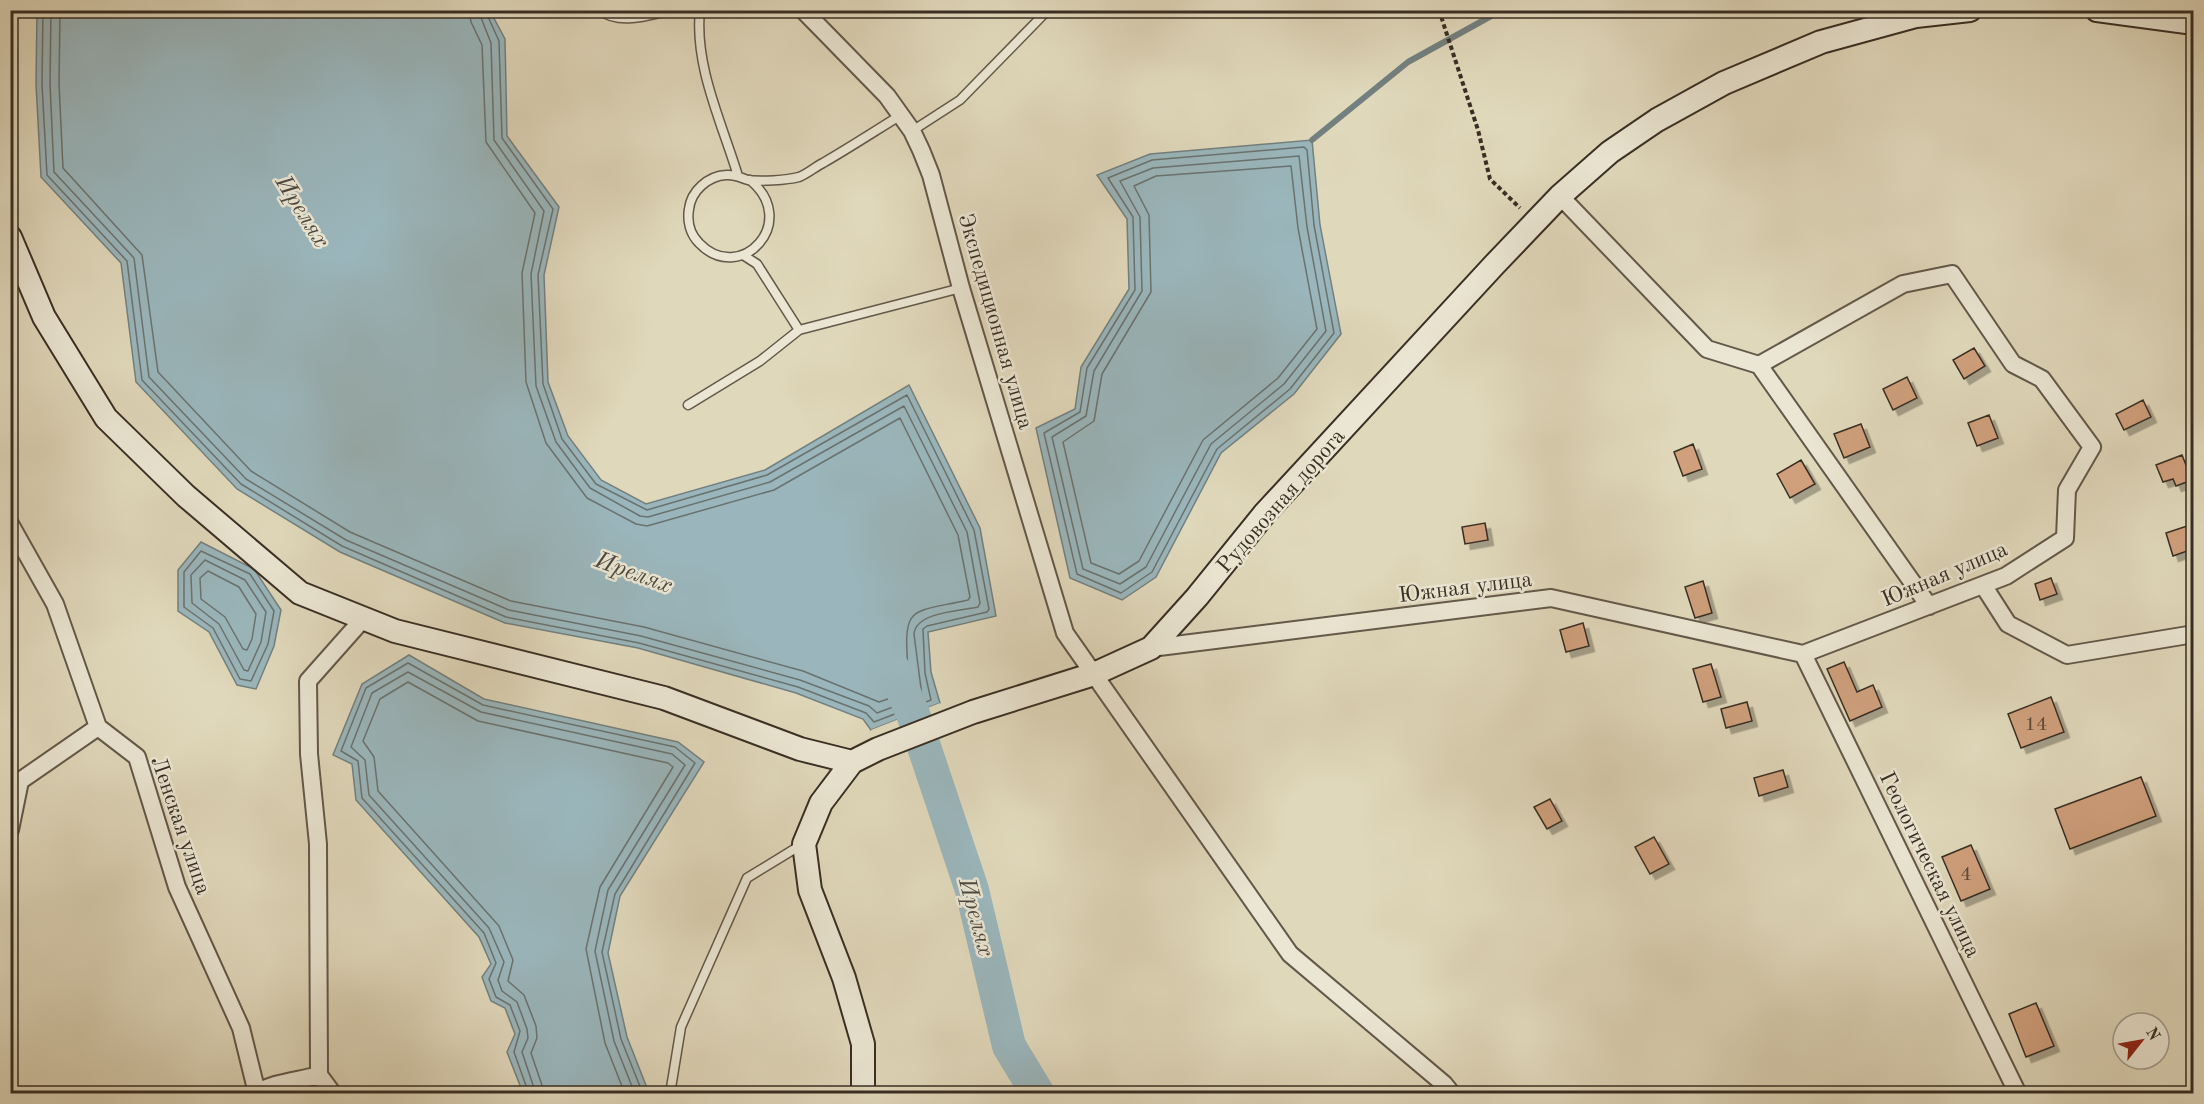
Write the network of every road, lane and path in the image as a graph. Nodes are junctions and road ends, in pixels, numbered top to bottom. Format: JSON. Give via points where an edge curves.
{"nodes":[{"id":1,"x":599,"y":10,"type":"edge"},
{"id":2,"x":672,"y":10,"type":"edge"},
{"id":3,"x":700,"y":10,"type":"edge"},
{"id":4,"x":803,"y":10,"type":"edge"},
{"id":5,"x":1048,"y":10,"type":"edge"},
{"id":6,"x":1438,"y":10,"type":"edge"},
{"id":7,"x":1970,"y":10,"type":"edge"},
{"id":8,"x":2097,"y":10,"type":"edge"},
{"id":9,"x":2193,"y":23,"type":"edge"},
{"id":10,"x":901,"y":115,"type":"junction"},
{"id":11,"x":912,"y":131,"type":"junction"},
{"id":12,"x":738,"y":176,"type":"junction"},
{"id":13,"x":750,"y":180,"type":"junction"},
{"id":14,"x":1560,"y":196,"type":"junction"},
{"id":15,"x":1514,"y":201,"type":"dead end"},
{"id":16,"x":10,"y":237,"type":"edge"},
{"id":17,"x":743,"y":255,"type":"junction"},
{"id":18,"x":961,"y":288,"type":"junction"},
{"id":19,"x":799,"y":330,"type":"junction"},
{"id":20,"x":1759,"y":365,"type":"junction"},
{"id":21,"x":688,"y":405,"type":"dead end"},
{"id":22,"x":10,"y":524,"type":"edge"},
{"id":23,"x":1983,"y":585,"type":"junction"},
{"id":24,"x":1929,"y":606,"type":"junction"},
{"id":25,"x":363,"y":619,"type":"junction"},
{"id":26,"x":2193,"y":634,"type":"edge"},
{"id":27,"x":1151,"y":648,"type":"junction"},
{"id":28,"x":1803,"y":654,"type":"junction"},
{"id":29,"x":1094,"y":674,"type":"junction"},
{"id":30,"x":98,"y":727,"type":"junction"},
{"id":31,"x":852,"y":762,"type":"junction"},
{"id":32,"x":10,"y":830,"type":"edge"},
{"id":33,"x":804,"y":844,"type":"junction"},
{"id":34,"x":319,"y":1075,"type":"junction"},
{"id":35,"x":256,"y":1093,"type":"edge"},
{"id":36,"x":333,"y":1094,"type":"edge"},
{"id":37,"x":670,"y":1094,"type":"edge"},
{"id":38,"x":863,"y":1094,"type":"edge"},
{"id":39,"x":1452,"y":1094,"type":"edge"},
{"id":40,"x":2018,"y":1094,"type":"edge"}],
"edges":[{"from":1,"to":2,"type":"lane","via":[[614,18],[630,19]]},
{"from":3,"to":12,"type":"lane","via":[[699,45],[708,87]]},
{"from":4,"to":10,"type":"street","name":"Экспедиционная улица"},
{"from":5,"to":11,"type":"lane","via":[[960,100]]},
{"from":6,"to":15,"type":"path","via":[[1490,179]]},
{"from":7,"to":14,"type":"street","name":"Рудовозная дорога","via":[[1916,16],[1821,42],[1724,84],[1657,120]]},
{"from":8,"to":9,"type":"street"},
{"from":10,"to":11,"type":"street","name":"Экспедиционная улица"},
{"from":10,"to":13,"type":"lane","via":[[798,177]]},
{"from":11,"to":18,"type":"street","name":"Экспедиционная улица","via":[[932,175]]},
{"from":12,"to":13,"type":"lane"},
{"from":12,"to":17,"type":"lane","via":[[713,178],[702,185],[689,206],[688,219],[697,242],[707,250],[718,256]]},
{"from":13,"to":17,"type":"lane","via":[[760,189],[771,213],[764,238]]},
{"from":14,"to":20,"type":"street","via":[[1707,349]]},
{"from":14,"to":27,"type":"street","name":"Рудовозная дорога","via":[[1265,513]]},
{"from":16,"to":25,"type":"street","via":[[45,317],[106,418],[186,496],[300,593]]},
{"from":17,"to":19,"type":"lane","via":[[757,264]]},
{"from":18,"to":19,"type":"lane"},
{"from":18,"to":29,"type":"street","name":"Экспедиционная улица","via":[[1065,633]]},
{"from":19,"to":21,"type":"lane","via":[[760,361]]},
{"from":20,"to":23,"type":"street","name":"Южная улица","via":[[1903,284],[1952,274],[2013,364],[2042,380],[2092,447],[2067,490],[2065,538],[2006,576]]},
{"from":20,"to":24,"type":"street"},
{"from":22,"to":30,"type":"street","via":[[55,604]]},
{"from":23,"to":24,"type":"street","name":"Южная улица"},
{"from":23,"to":26,"type":"street","via":[[2008,624],[2067,655]]},
{"from":24,"to":28,"type":"street","name":"Южная улица"},
{"from":25,"to":31,"type":"street","via":[[395,631],[664,698],[800,749]]},
{"from":25,"to":34,"type":"street","via":[[308,681],[309,754],[318,844]]},
{"from":27,"to":28,"type":"street","name":"Южная улица","via":[[1551,598]]},
{"from":27,"to":29,"type":"street","name":"Рудовозная дорога"},
{"from":28,"to":40,"type":"street","name":"Геологическая улица"},
{"from":29,"to":31,"type":"street","name":"Рудовозная дорога","via":[[948,722]]},
{"from":29,"to":39,"type":"street","name":"Экспедиционная улица","via":[[1290,954]]},
{"from":30,"to":32,"type":"street","via":[[20,781]]},
{"from":30,"to":35,"type":"street","name":"Ленская улица","via":[[137,757],[177,886],[241,1028]]},
{"from":31,"to":33,"type":"street","name":"Рудовозная дорога","via":[[821,803]]},
{"from":33,"to":37,"type":"lane","via":[[747,878],[681,1027]]},
{"from":33,"to":38,"type":"street","name":"Рудовозная дорога","via":[[810,890],[844,978],[863,1044]]},
{"from":34,"to":35,"type":"street","via":[[266,1087]]},
{"from":34,"to":36,"type":"street"}]}
